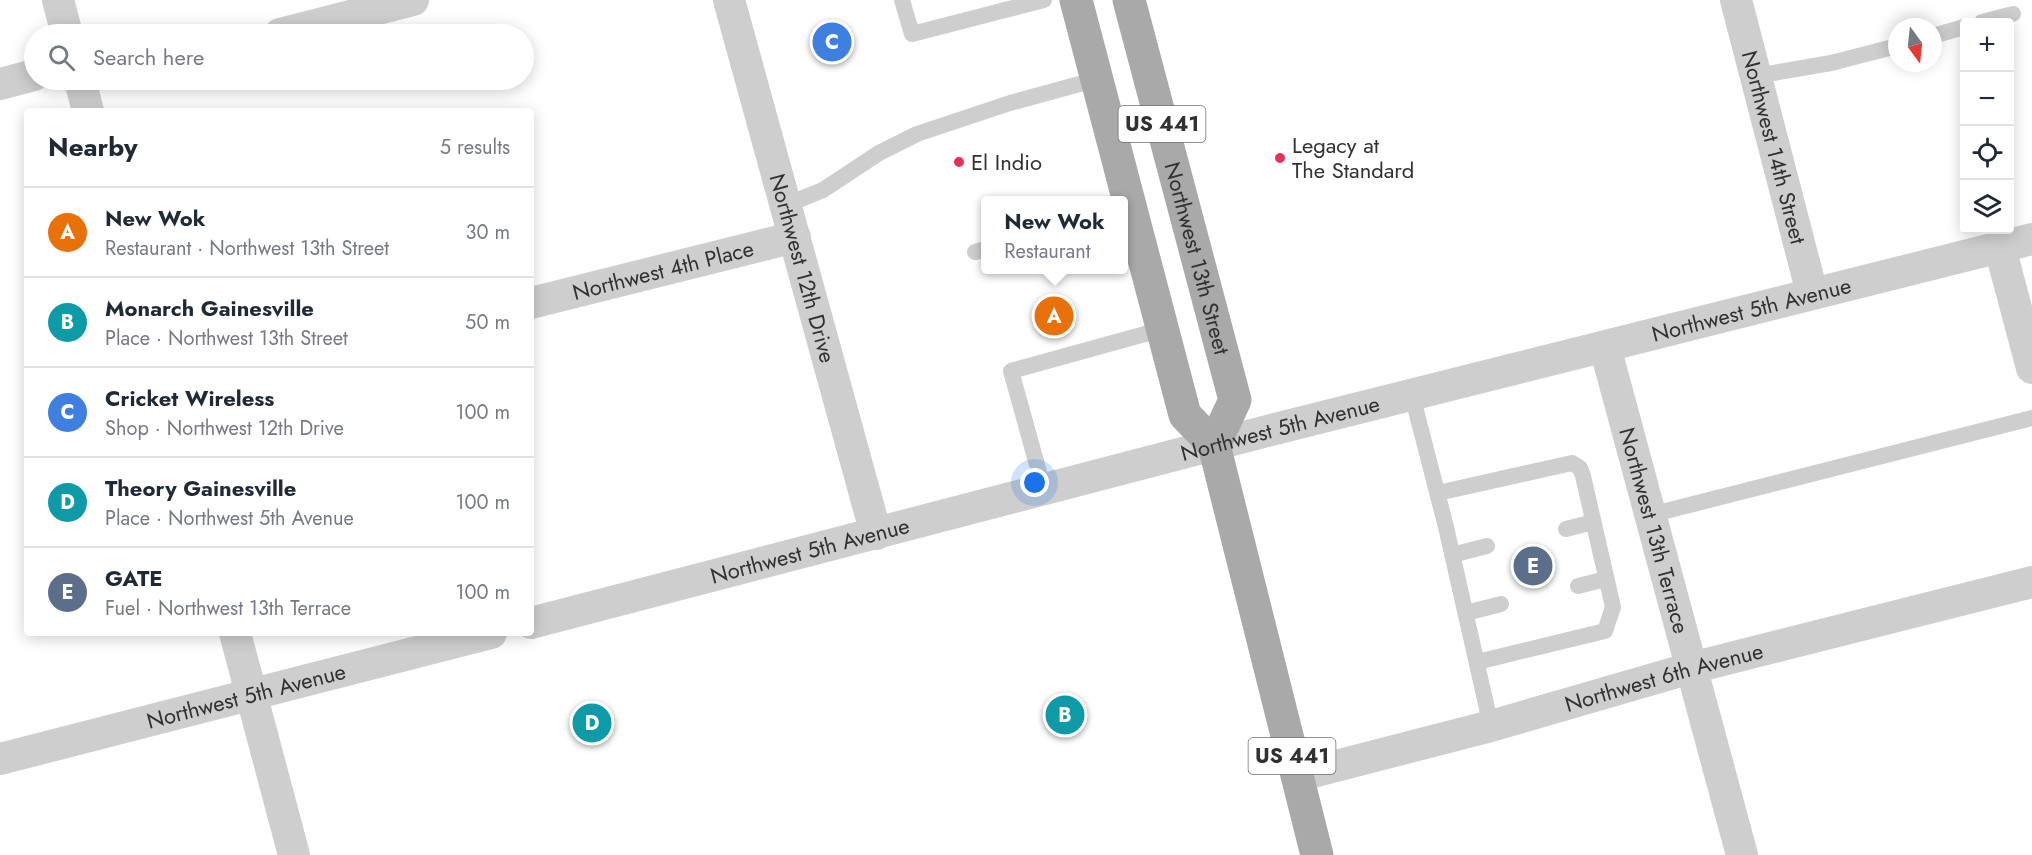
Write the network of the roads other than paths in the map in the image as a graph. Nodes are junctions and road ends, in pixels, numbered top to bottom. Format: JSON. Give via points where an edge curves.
{"nodes":[{"id":1,"x":58,"y":0,"type":"edge"},
{"id":2,"x":413,"y":0,"type":"edge"},
{"id":3,"x":729,"y":0,"type":"edge"},
{"id":4,"x":902,"y":0,"type":"edge"},
{"id":5,"x":1044,"y":0,"type":"edge"},
{"id":6,"x":1076,"y":0,"type":"edge"},
{"id":7,"x":1129,"y":0,"type":"edge"},
{"id":8,"x":1736,"y":0,"type":"edge"},
{"id":9,"x":2013,"y":14,"type":"dead end"},
{"id":10,"x":1998,"y":18,"type":"edge"},
{"id":11,"x":64,"y":24,"type":"edge"},
{"id":12,"x":319,"y":24,"type":"edge"},
{"id":13,"x":1960,"y":28,"type":"edge"},
{"id":14,"x":1942,"y":33,"type":"edge"},
{"id":15,"x":1888,"y":47,"type":"edge"},
{"id":16,"x":1756,"y":76,"type":"junction"},
{"id":17,"x":24,"y":78,"type":"edge"},
{"id":18,"x":1098,"y":79,"type":"junction"},
{"id":19,"x":0,"y":84,"type":"edge"},
{"id":20,"x":83,"y":90,"type":"edge"},
{"id":21,"x":87,"y":108,"type":"edge"},
{"id":22,"x":1124,"y":196,"type":"edge"},
{"id":23,"x":786,"y":205,"type":"junction"},
{"id":24,"x":1128,"y":212,"type":"edge"},
{"id":25,"x":795,"y":237,"type":"junction"},
{"id":26,"x":2032,"y":239,"type":"edge"},
{"id":27,"x":2000,"y":248,"type":"junction"},
{"id":28,"x":1812,"y":293,"type":"junction"},
{"id":29,"x":534,"y":302,"type":"edge"},
{"id":30,"x":1163,"y":329,"type":"junction"},
{"id":31,"x":1605,"y":347,"type":"junction"},
{"id":32,"x":2032,"y":368,"type":"edge"},
{"id":33,"x":1412,"y":395,"type":"junction"},
{"id":34,"x":2032,"y":418,"type":"edge"},
{"id":35,"x":1214,"y":445,"type":"junction"},
{"id":36,"x":1044,"y":490,"type":"junction"},
{"id":37,"x":1438,"y":493,"type":"junction"},
{"id":38,"x":1650,"y":514,"type":"junction"},
{"id":39,"x":1593,"y":522,"type":"junction"},
{"id":40,"x":1566,"y":529,"type":"dead end"},
{"id":41,"x":876,"y":534,"type":"junction"},
{"id":42,"x":1487,"y":546,"type":"dead end"},
{"id":43,"x":1452,"y":555,"type":"junction"},
{"id":44,"x":1606,"y":579,"type":"junction"},
{"id":45,"x":2032,"y":582,"type":"edge"},
{"id":46,"x":1578,"y":586,"type":"dead end"},
{"id":47,"x":1501,"y":604,"type":"dead end"},
{"id":48,"x":1466,"y":613,"type":"junction"},
{"id":49,"x":534,"y":622,"type":"edge"},
{"id":50,"x":236,"y":636,"type":"edge"},
{"id":51,"x":479,"y":636,"type":"edge"},
{"id":52,"x":1477,"y":662,"type":"junction"},
{"id":53,"x":1691,"y":668,"type":"junction"},
{"id":54,"x":252,"y":693,"type":"junction"},
{"id":55,"x":1491,"y":726,"type":"junction"},
{"id":56,"x":0,"y":759,"type":"edge"},
{"id":57,"x":1297,"y":776,"type":"junction"},
{"id":58,"x":294,"y":855,"type":"edge"},
{"id":59,"x":1317,"y":855,"type":"edge"},
{"id":60,"x":1742,"y":855,"type":"edge"}],
"edges":[{"from":1,"to":11,"type":"street"},
{"from":2,"to":12,"type":"street"},
{"from":3,"to":23,"type":"street","name":"Northwest 12th Drive"},
{"from":4,"to":5,"type":"lane","via":[[912,34]]},
{"from":6,"to":18,"type":"main road","number":"US 441"},
{"from":7,"to":35,"type":"main road","name":"Northwest 13th Street","number":"US 441","via":[[1235,400]]},
{"from":8,"to":16,"type":"street","name":"Northwest 14th Street"},
{"from":9,"to":10,"type":"lane"},
{"from":13,"to":14,"type":"lane"},
{"from":15,"to":16,"type":"lane","via":[[1831,63]]},
{"from":16,"to":28,"type":"street","name":"Northwest 14th Street"},
{"from":17,"to":19,"type":"street"},
{"from":18,"to":22,"type":"main road","number":"US 441"},
{"from":18,"to":23,"type":"lane","via":[[917,134],[879,153],[823,190]]},
{"from":20,"to":21,"type":"street"},
{"from":23,"to":25,"type":"street","name":"Northwest 12th Drive"},
{"from":24,"to":30,"type":"main road","number":"US 441"},
{"from":25,"to":29,"type":"street","name":"Northwest 4th Place"},
{"from":25,"to":41,"type":"street","name":"Northwest 12th Drive"},
{"from":26,"to":27,"type":"street","name":"Northwest 5th Avenue"},
{"from":27,"to":28,"type":"street","name":"Northwest 5th Avenue"},
{"from":27,"to":32,"type":"street"},
{"from":28,"to":31,"type":"street","name":"Northwest 5th Avenue"},
{"from":30,"to":35,"type":"main road","number":"US 441","via":[[1185,415]]},
{"from":30,"to":36,"type":"lane","via":[[1011,371]]},
{"from":31,"to":33,"type":"street","name":"Northwest 5th Avenue"},
{"from":31,"to":38,"type":"street","name":"Northwest 13th Terrace"},
{"from":33,"to":35,"type":"street","name":"Northwest 5th Avenue"},
{"from":33,"to":37,"type":"lane"},
{"from":34,"to":38,"type":"lane"},
{"from":35,"to":36,"type":"street","name":"Northwest 5th Avenue"},
{"from":35,"to":57,"type":"main road","number":"US 441"},
{"from":36,"to":41,"type":"street","name":"Northwest 5th Avenue"},
{"from":37,"to":39,"type":"lane","via":[[1572,463],[1583,476]]},
{"from":37,"to":43,"type":"lane"},
{"from":38,"to":53,"type":"street","name":"Northwest 13th Terrace"},
{"from":39,"to":40,"type":"lane"},
{"from":39,"to":44,"type":"lane"},
{"from":41,"to":49,"type":"street","name":"Northwest 5th Avenue"},
{"from":42,"to":43,"type":"lane"},
{"from":43,"to":48,"type":"lane"},
{"from":44,"to":46,"type":"lane"},
{"from":44,"to":52,"type":"lane","via":[[1612,608],[1605,631]]},
{"from":45,"to":53,"type":"street","name":"Northwest 6th Avenue"},
{"from":47,"to":48,"type":"lane"},
{"from":48,"to":52,"type":"lane"},
{"from":50,"to":54,"type":"street"},
{"from":51,"to":54,"type":"street","name":"Northwest 5th Avenue"},
{"from":52,"to":55,"type":"lane"},
{"from":53,"to":55,"type":"street","name":"Northwest 6th Avenue"},
{"from":53,"to":60,"type":"street","name":"Northwest 13th Terrace"},
{"from":54,"to":56,"type":"street","name":"Northwest 5th Avenue"},
{"from":54,"to":58,"type":"street"},
{"from":55,"to":57,"type":"street","name":"Northwest 6th Avenue"},
{"from":57,"to":59,"type":"main road","number":"US 441"}]}
